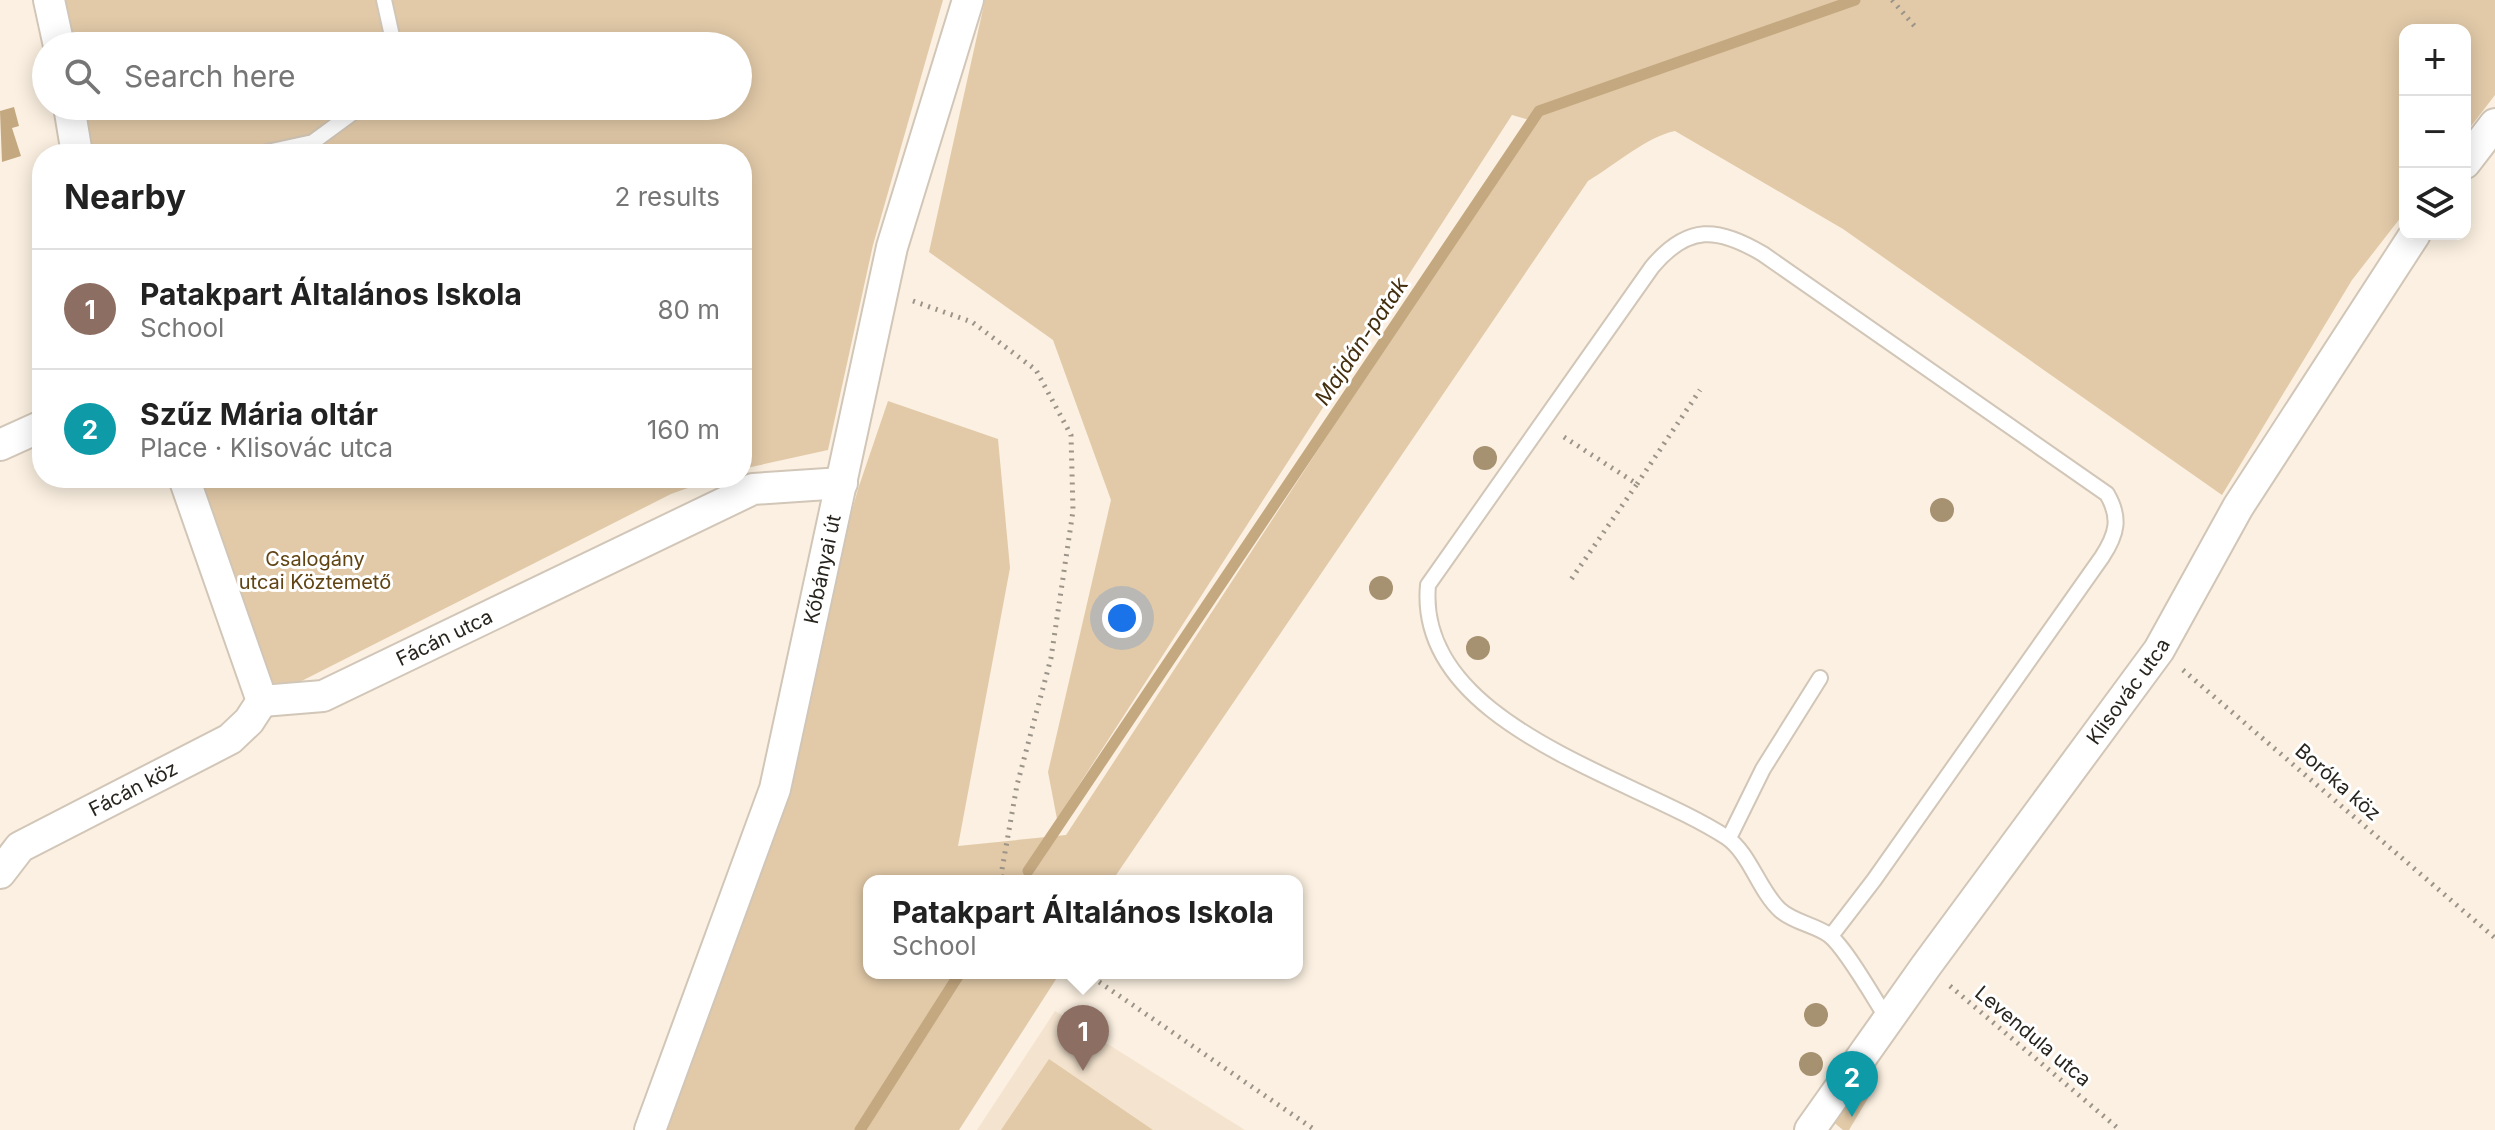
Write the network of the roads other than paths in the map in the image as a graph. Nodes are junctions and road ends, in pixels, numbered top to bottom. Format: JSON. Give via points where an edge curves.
{"nodes":[{"id":1,"x":49,"y":0,"type":"edge"},
{"id":2,"x":384,"y":0,"type":"edge"},
{"id":3,"x":968,"y":0,"type":"edge"},
{"id":4,"x":56,"y":32,"type":"edge"},
{"id":5,"x":391,"y":32,"type":"edge"},
{"id":6,"x":71,"y":120,"type":"edge"},
{"id":7,"x":343,"y":120,"type":"edge"},
{"id":8,"x":2495,"y":124,"type":"edge"},
{"id":9,"x":75,"y":144,"type":"edge"},
{"id":10,"x":304,"y":144,"type":"edge"},
{"id":11,"x":2471,"y":155,"type":"edge"},
{"id":12,"x":2411,"y":240,"type":"edge"},
{"id":13,"x":32,"y":431,"type":"edge"},
{"id":14,"x":0,"y":445,"type":"edge"},
{"id":15,"x":842,"y":483,"type":"junction"},
{"id":16,"x":187,"y":488,"type":"edge"},
{"id":17,"x":1820,"y":678,"type":"dead end"},
{"id":18,"x":262,"y":701,"type":"junction"},
{"id":19,"x":1729,"y":838,"type":"junction"},
{"id":20,"x":0,"y":873,"type":"edge"},
{"id":21,"x":1831,"y":936,"type":"junction"},
{"id":22,"x":1888,"y":1020,"type":"junction"},
{"id":23,"x":650,"y":1130,"type":"edge"},
{"id":24,"x":1810,"y":1130,"type":"edge"}],
"edges":[{"from":1,"to":4,"type":"street"},
{"from":2,"to":5,"type":"lane"},
{"from":3,"to":15,"type":"street","name":"Kőbányai út","via":[[892,247]]},
{"from":6,"to":9,"type":"street"},
{"from":7,"to":10,"type":"lane"},
{"from":8,"to":11,"type":"street"},
{"from":12,"to":22,"type":"street","name":"Klisovác utca","via":[[2238,507],[2159,650]]},
{"from":13,"to":14,"type":"street"},
{"from":15,"to":18,"type":"street","name":"Fácán utca","via":[[753,489],[323,696]]},
{"from":15,"to":23,"type":"street","name":"Kőbányai út","via":[[775,789]]},
{"from":16,"to":18,"type":"street"},
{"from":17,"to":19,"type":"lane","via":[[1763,769]]},
{"from":18,"to":20,"type":"street","name":"Fácán köz","via":[[230,739],[20,847]]},
{"from":19,"to":21,"type":"lane","via":[[1781,910]]},
{"from":19,"to":21,"type":"lane","via":[[1558,753],[1505,719],[1442,658],[1426,610],[1428,585],[1667,249],[1689,235],[1712,233],[1738,239],[1763,254],[2107,494],[2115,507],[2116,530],[2102,557]]},
{"from":21,"to":22,"type":"lane"},
{"from":22,"to":24,"type":"street","name":"Klisovác utca"}]}
